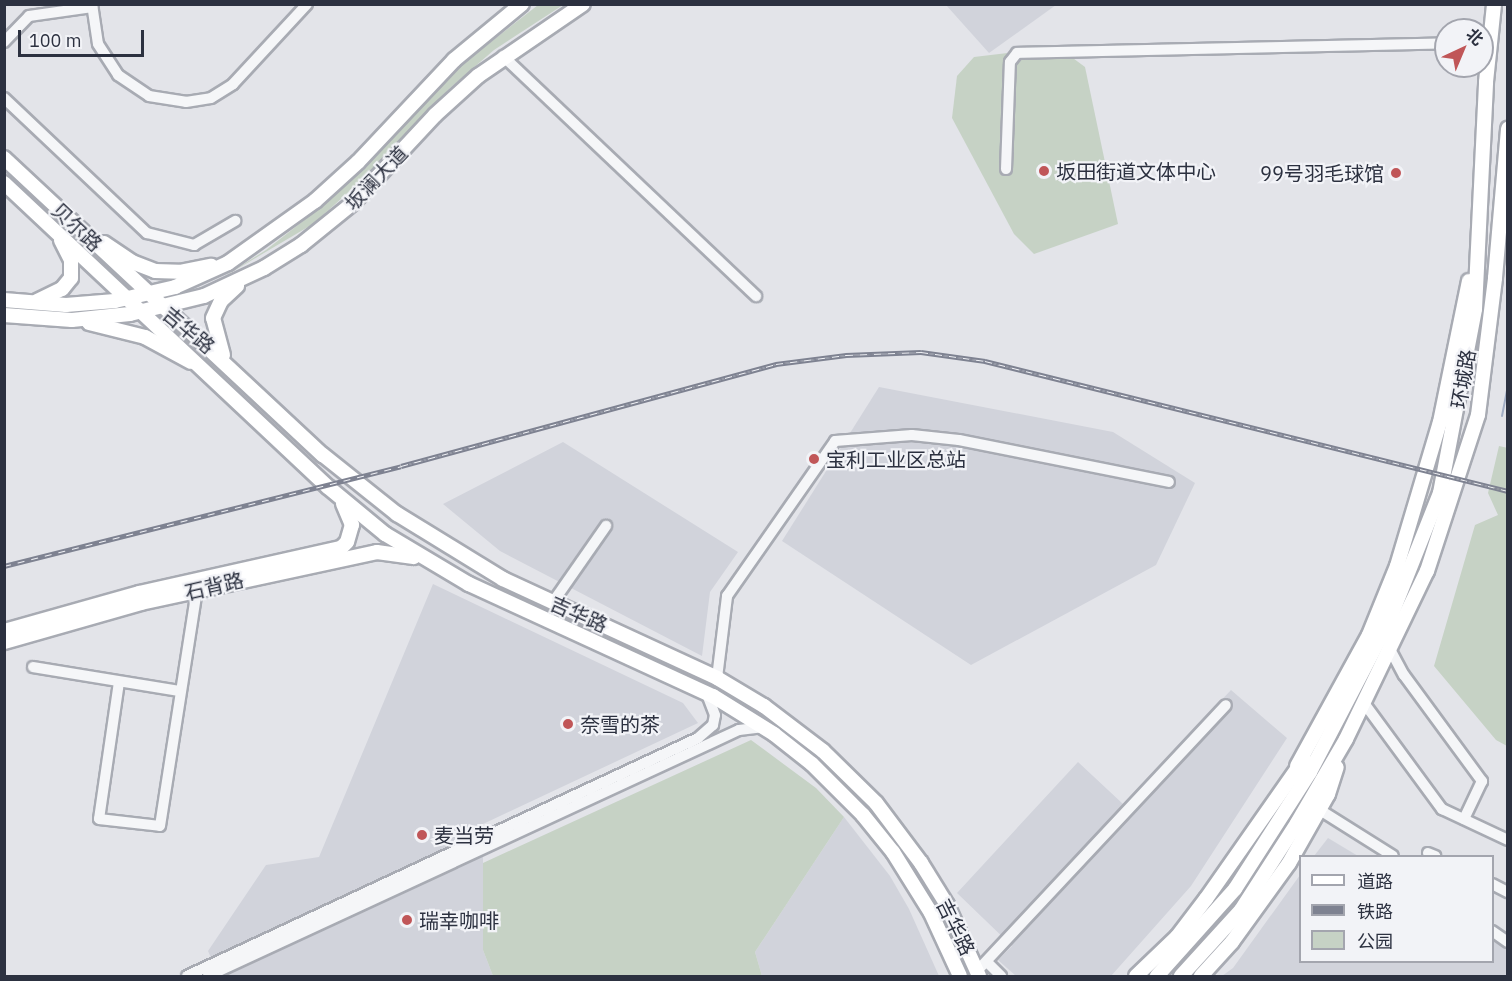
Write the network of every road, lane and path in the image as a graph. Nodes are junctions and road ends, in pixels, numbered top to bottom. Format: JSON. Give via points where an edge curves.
{"nodes":[{"id":1,"x":307,"y":4,"type":"edge"},
{"id":2,"x":522,"y":4,"type":"edge"},
{"id":3,"x":583,"y":4,"type":"edge"},
{"id":4,"x":92,"y":6,"type":"edge"},
{"id":5,"x":4,"y":42,"type":"edge"},
{"id":6,"x":1434,"y":43,"type":"edge"},
{"id":7,"x":503,"y":56,"type":"junction"},
{"id":8,"x":1485,"y":78,"type":"edge"},
{"id":9,"x":4,"y":98,"type":"edge"},
{"id":10,"x":1508,"y":129,"type":"edge"},
{"id":11,"x":4,"y":158,"type":"edge"},
{"id":12,"x":1006,"y":169,"type":"dead end"},
{"id":13,"x":4,"y":183,"type":"edge"},
{"id":14,"x":1480,"y":214,"type":"junction"},
{"id":15,"x":71,"y":221,"type":"junction"},
{"id":16,"x":235,"y":221,"type":"dead end"},
{"id":17,"x":58,"y":232,"type":"junction"},
{"id":18,"x":228,"y":263,"type":"junction"},
{"id":19,"x":245,"y":278,"type":"junction"},
{"id":20,"x":149,"y":295,"type":"junction"},
{"id":21,"x":756,"y":296,"type":"dead end"},
{"id":22,"x":131,"y":298,"type":"junction"},
{"id":23,"x":4,"y":300,"type":"edge"},
{"id":24,"x":34,"y":303,"type":"junction"},
{"id":25,"x":162,"y":307,"type":"junction"},
{"id":26,"x":144,"y":311,"type":"junction"},
{"id":27,"x":4,"y":315,"type":"edge"},
{"id":28,"x":72,"y":320,"type":"junction"},
{"id":29,"x":225,"y":360,"type":"junction"},
{"id":30,"x":212,"y":374,"type":"junction"},
{"id":31,"x":1169,"y":482,"type":"dead end"},
{"id":32,"x":339,"y":497,"type":"junction"},
{"id":33,"x":606,"y":526,"type":"dead end"},
{"id":34,"x":426,"y":561,"type":"junction"},
{"id":35,"x":197,"y":590,"type":"junction"},
{"id":36,"x":553,"y":602,"type":"junction"},
{"id":37,"x":4,"y":631,"type":"edge"},
{"id":38,"x":4,"y":642,"type":"edge"},
{"id":39,"x":1391,"y":651,"type":"junction"},
{"id":40,"x":33,"y":667,"type":"dead end"},
{"id":41,"x":717,"y":678,"type":"junction"},
{"id":42,"x":119,"y":682,"type":"junction"},
{"id":43,"x":179,"y":691,"type":"junction"},
{"id":44,"x":706,"y":692,"type":"junction"},
{"id":45,"x":1364,"y":703,"type":"junction"},
{"id":46,"x":1226,"y":705,"type":"dead end"},
{"id":47,"x":765,"y":728,"type":"junction"},
{"id":48,"x":1332,"y":729,"type":"junction"},
{"id":49,"x":1346,"y":739,"type":"junction"},
{"id":50,"x":1298,"y":766,"type":"junction"},
{"id":51,"x":1320,"y":810,"type":"junction"},
{"id":52,"x":1464,"y":819,"type":"junction"},
{"id":53,"x":1508,"y":840,"type":"edge"},
{"id":54,"x":1391,"y":855,"type":"edge"},
{"id":55,"x":1494,"y":885,"type":"edge"},
{"id":56,"x":1508,"y":892,"type":"edge"},
{"id":57,"x":1494,"y":932,"type":"edge"},
{"id":58,"x":1508,"y":942,"type":"edge"},
{"id":59,"x":981,"y":970,"type":"edge"},
{"id":60,"x":187,"y":976,"type":"edge"},
{"id":61,"x":208,"y":976,"type":"edge"},
{"id":62,"x":960,"y":976,"type":"edge"},
{"id":63,"x":1001,"y":976,"type":"edge"},
{"id":64,"x":1136,"y":976,"type":"edge"},
{"id":65,"x":1157,"y":976,"type":"edge"},
{"id":66,"x":1182,"y":976,"type":"edge"},
{"id":67,"x":1201,"y":976,"type":"edge"}],
"edges":[{"from":1,"to":4,"type":"street","via":[[233,84],[211,98],[186,102],[149,96],[118,75],[98,44]]},
{"from":2,"to":18,"type":"main road","name":"坂澜大道","via":[[454,60],[322,194],[277,231]]},
{"from":3,"to":7,"type":"main road","name":"坂澜大道"},
{"from":4,"to":5,"type":"street","via":[[29,16]]},
{"from":6,"to":12,"type":"street","via":[[1017,53],[1010,62]]},
{"from":7,"to":19,"type":"main road","name":"坂澜大道","via":[[435,115],[336,218],[302,245]]},
{"from":7,"to":21,"type":"street"},
{"from":8,"to":14,"type":"main road","name":"环城路"},
{"from":9,"to":16,"type":"street","via":[[147,233],[194,245]]},
{"from":10,"to":39,"type":"main road","name":"环城路","via":[[1478,415],[1446,521]]},
{"from":11,"to":15,"type":"main road","name":"贝尔路"},
{"from":13,"to":17,"type":"main road","name":"贝尔路"},
{"from":14,"to":48,"type":"main road","name":"环城路","via":[[1475,309],[1440,493],[1389,621]]},
{"from":14,"to":50,"type":"main road","via":[[1455,363],[1397,566],[1364,645]]},
{"from":15,"to":18,"type":"main road","via":[[132,262],[154,271],[179,272]]},
{"from":15,"to":20,"type":"main road","name":"贝尔路"},
{"from":17,"to":22,"type":"main road","name":"贝尔路"},
{"from":17,"to":24,"type":"main road","via":[[71,260],[70,278],[59,292]]},
{"from":18,"to":20,"type":"main road","name":"坂澜大道"},
{"from":19,"to":25,"type":"main road","name":"坂澜大道"},
{"from":19,"to":29,"type":"main road","via":[[215,312],[213,330]]},
{"from":20,"to":22,"type":"main road","name":"吉华路"},
{"from":20,"to":25,"type":"main road","name":"吉华路"},
{"from":22,"to":24,"type":"main road","name":"吉华路","via":[[82,304]]},
{"from":22,"to":26,"type":"main road","name":"吉华路"},
{"from":23,"to":24,"type":"main road","name":"吉华路"},
{"from":25,"to":26,"type":"main road","name":"坂澜大道"},
{"from":25,"to":29,"type":"main road","name":"吉华路"},
{"from":26,"to":28,"type":"main road","name":"坂澜大道"},
{"from":26,"to":30,"type":"main road","name":"吉华路"},
{"from":27,"to":28,"type":"main road"},
{"from":28,"to":30,"type":"main road","via":[[145,337]]},
{"from":29,"to":36,"type":"main road","name":"吉华路","via":[[323,455],[397,514],[476,564]]},
{"from":30,"to":32,"type":"main road","name":"吉华路"},
{"from":31,"to":41,"type":"street","via":[[959,440],[912,435],[835,441],[727,596]]},
{"from":32,"to":34,"type":"main road","name":"吉华路"},
{"from":32,"to":37,"type":"main road","name":"石背路","via":[[352,525],[341,548],[138,593]]},
{"from":33,"to":36,"type":"street"},
{"from":34,"to":35,"type":"main road","name":"石背路","via":[[377,552]]},
{"from":34,"to":44,"type":"main road","name":"吉华路"},
{"from":35,"to":38,"type":"main road","name":"石背路"},
{"from":35,"to":43,"type":"street"},
{"from":36,"to":41,"type":"main road","name":"吉华路"},
{"from":39,"to":45,"type":"main road","name":"环城路"},
{"from":39,"to":52,"type":"street","via":[[1404,675],[1482,781]]},
{"from":40,"to":42,"type":"street"},
{"from":41,"to":59,"type":"main road","name":"吉华路","via":[[804,735],[876,803],[934,884]]},
{"from":42,"to":43,"type":"street"},
{"from":42,"to":43,"type":"street","via":[[99,819],[160,826]]},
{"from":44,"to":47,"type":"main road","name":"吉华路"},
{"from":44,"to":60,"type":"street","via":[[716,715],[707,732],[698,738]]},
{"from":45,"to":49,"type":"main road","name":"环城路"},
{"from":45,"to":52,"type":"street","via":[[1442,809]]},
{"from":46,"to":59,"type":"street"},
{"from":47,"to":61,"type":"street","via":[[739,730]]},
{"from":47,"to":62,"type":"main road","name":"吉华路","via":[[830,780],[878,833],[927,906]]},
{"from":48,"to":50,"type":"main road"},
{"from":48,"to":65,"type":"main road","via":[[1256,860],[1210,921]]},
{"from":49,"to":51,"type":"main road"},
{"from":49,"to":66,"type":"main road","via":[[1246,902]]},
{"from":50,"to":64,"type":"main road","via":[[1177,937]]},
{"from":51,"to":54,"type":"street"},
{"from":51,"to":67,"type":"main road","via":[[1262,903]]},
{"from":52,"to":53,"type":"street"},
{"from":55,"to":56,"type":"street"},
{"from":57,"to":58,"type":"street"},
{"from":59,"to":63,"type":"street"}]}
